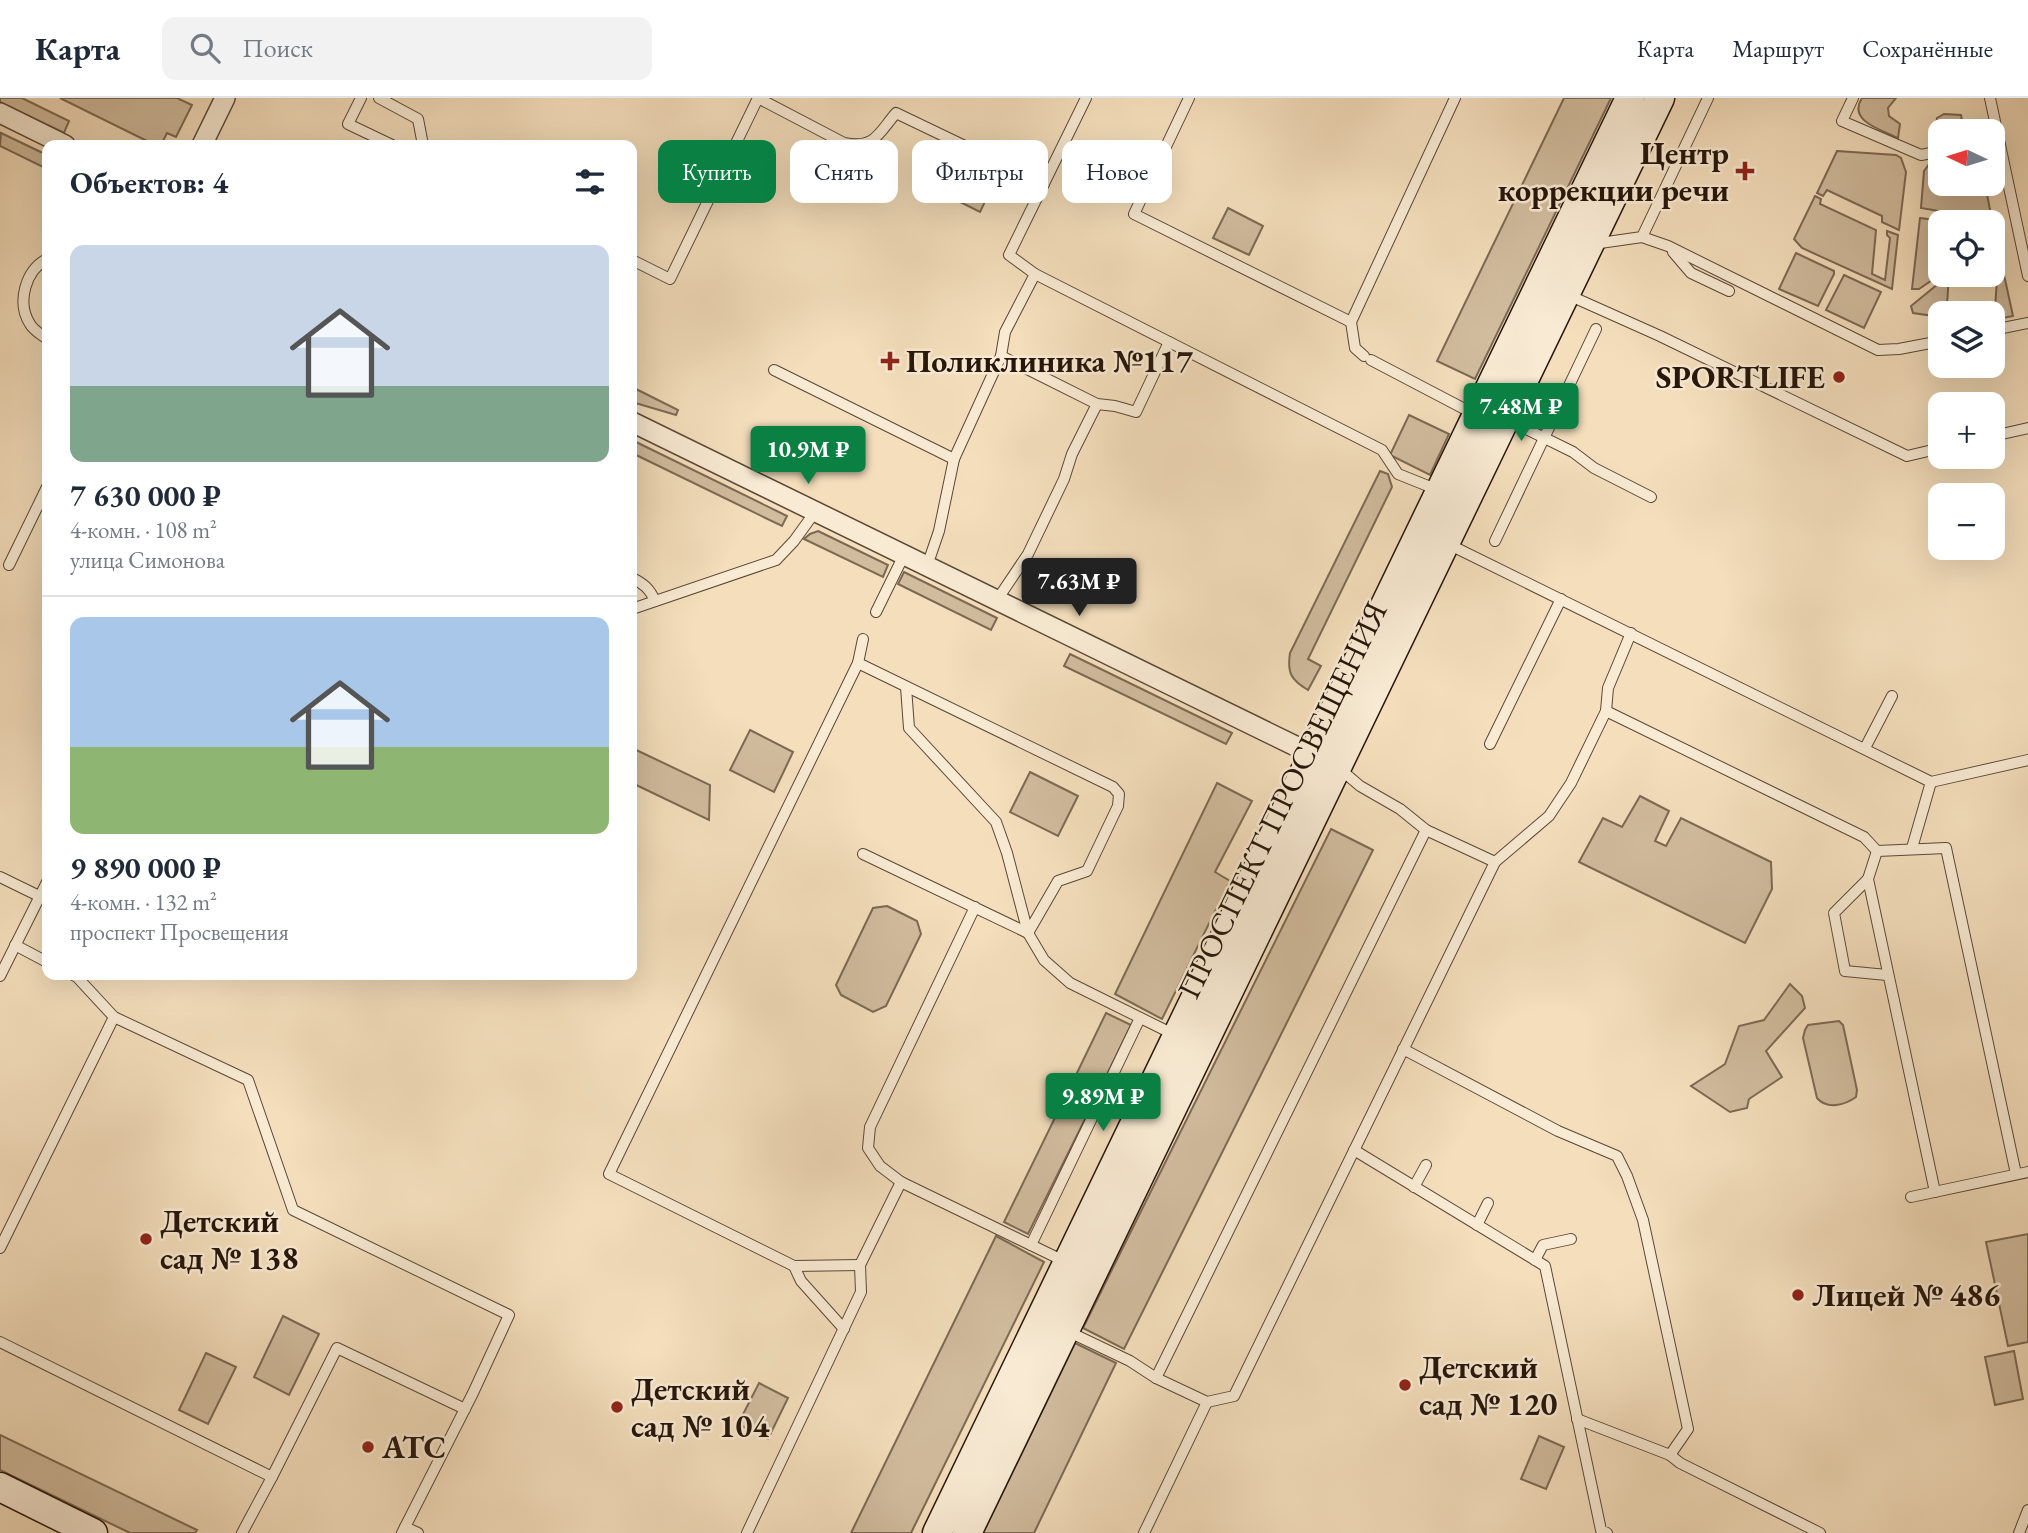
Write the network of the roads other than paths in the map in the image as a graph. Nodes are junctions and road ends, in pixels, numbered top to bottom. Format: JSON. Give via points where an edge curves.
{"nodes":[{"id":1,"x":225,"y":98,"type":"edge"},
{"id":2,"x":360,"y":98,"type":"edge"},
{"id":3,"x":379,"y":98,"type":"edge"},
{"id":4,"x":1086,"y":98,"type":"edge"},
{"id":5,"x":1189,"y":98,"type":"edge"},
{"id":6,"x":1455,"y":98,"type":"edge"},
{"id":7,"x":1630,"y":98,"type":"edge"},
{"id":8,"x":1660,"y":98,"type":"edge"},
{"id":9,"x":1708,"y":98,"type":"edge"},
{"id":10,"x":1853,"y":98,"type":"edge"},
{"id":11,"x":1990,"y":98,"type":"edge"},
{"id":12,"x":0,"y":113,"type":"edge"},
{"id":13,"x":1993,"y":119,"type":"edge"},
{"id":14,"x":55,"y":140,"type":"edge"},
{"id":15,"x":204,"y":140,"type":"edge"},
{"id":16,"x":382,"y":140,"type":"edge"},
{"id":17,"x":422,"y":140,"type":"edge"},
{"id":18,"x":952,"y":140,"type":"edge"},
{"id":19,"x":1928,"y":154,"type":"edge"},
{"id":20,"x":1048,"y":176,"type":"edge"},
{"id":21,"x":2006,"y":182,"type":"edge"},
{"id":22,"x":1035,"y":203,"type":"edge"},
{"id":23,"x":1642,"y":237,"type":"junction"},
{"id":24,"x":1589,"y":245,"type":"junction"},
{"id":25,"x":1668,"y":246,"type":"junction"},
{"id":26,"x":42,"y":262,"type":"edge"},
{"id":27,"x":637,"y":262,"type":"edge"},
{"id":28,"x":1035,"y":274,"type":"junction"},
{"id":29,"x":2028,"y":276,"type":"edge"},
{"id":30,"x":1729,"y":291,"type":"dead end"},
{"id":31,"x":1566,"y":294,"type":"junction"},
{"id":32,"x":1351,"y":322,"type":"junction"},
{"id":33,"x":2028,"y":323,"type":"edge"},
{"id":34,"x":2005,"y":328,"type":"edge"},
{"id":35,"x":1596,"y":329,"type":"dead end"},
{"id":36,"x":42,"y":335,"type":"edge"},
{"id":37,"x":1169,"y":342,"type":"junction"},
{"id":38,"x":1928,"y":343,"type":"edge"},
{"id":39,"x":1001,"y":356,"type":"junction"},
{"id":40,"x":774,"y":370,"type":"dead end"},
{"id":41,"x":1097,"y":404,"type":"junction"},
{"id":42,"x":1476,"y":416,"type":"junction"},
{"id":43,"x":1506,"y":418,"type":"junction"},
{"id":44,"x":637,"y":424,"type":"edge"},
{"id":45,"x":2028,"y":428,"type":"edge"},
{"id":46,"x":2005,"y":433,"type":"edge"},
{"id":47,"x":1545,"y":437,"type":"junction"},
{"id":48,"x":1928,"y":451,"type":"edge"},
{"id":49,"x":954,"y":458,"type":"junction"},
{"id":50,"x":1440,"y":491,"type":"junction"},
{"id":51,"x":42,"y":497,"type":"edge"},
{"id":52,"x":1651,"y":497,"type":"dead end"},
{"id":53,"x":815,"y":512,"type":"junction"},
{"id":54,"x":1495,"y":541,"type":"dead end"},
{"id":55,"x":1446,"y":543,"type":"junction"},
{"id":56,"x":904,"y":555,"type":"junction"},
{"id":57,"x":9,"y":565,"type":"dead end"},
{"id":58,"x":927,"y":566,"type":"junction"},
{"id":59,"x":637,"y":580,"type":"edge"},
{"id":60,"x":1561,"y":599,"type":"junction"},
{"id":61,"x":997,"y":600,"type":"junction"},
{"id":62,"x":655,"y":601,"type":"junction"},
{"id":63,"x":637,"y":607,"type":"edge"},
{"id":64,"x":876,"y":612,"type":"dead end"},
{"id":65,"x":1631,"y":633,"type":"junction"},
{"id":66,"x":863,"y":639,"type":"dead end"},
{"id":67,"x":858,"y":663,"type":"junction"},
{"id":68,"x":906,"y":687,"type":"junction"},
{"id":69,"x":1892,"y":696,"type":"dead end"},
{"id":70,"x":1606,"y":710,"type":"junction"},
{"id":71,"x":1490,"y":744,"type":"dead end"},
{"id":72,"x":1865,"y":748,"type":"junction"},
{"id":73,"x":1325,"y":760,"type":"junction"},
{"id":74,"x":2028,"y":760,"type":"edge"},
{"id":75,"x":1931,"y":782,"type":"junction"},
{"id":76,"x":1426,"y":830,"type":"junction"},
{"id":77,"x":1912,"y":848,"type":"junction"},
{"id":78,"x":1877,"y":851,"type":"junction"},
{"id":79,"x":863,"y":854,"type":"dead end"},
{"id":80,"x":1495,"y":862,"type":"junction"},
{"id":81,"x":0,"y":877,"type":"edge"},
{"id":82,"x":1868,"y":879,"type":"junction"},
{"id":83,"x":42,"y":891,"type":"edge"},
{"id":84,"x":39,"y":896,"type":"junction"},
{"id":85,"x":975,"y":907,"type":"junction"},
{"id":86,"x":1028,"y":933,"type":"junction"},
{"id":87,"x":15,"y":945,"type":"junction"},
{"id":88,"x":42,"y":958,"type":"edge"},
{"id":89,"x":1887,"y":975,"type":"junction"},
{"id":90,"x":0,"y":976,"type":"edge"},
{"id":91,"x":78,"y":980,"type":"edge"},
{"id":92,"x":114,"y":1017,"type":"junction"},
{"id":93,"x":1140,"y":1018,"type":"junction"},
{"id":94,"x":1177,"y":1036,"type":"junction"},
{"id":95,"x":1404,"y":1049,"type":"junction"},
{"id":96,"x":1354,"y":1150,"type":"junction"},
{"id":97,"x":1426,"y":1165,"type":"dead end"},
{"id":98,"x":2028,"y":1172,"type":"edge"},
{"id":99,"x":2016,"y":1174,"type":"junction"},
{"id":100,"x":901,"y":1182,"type":"junction"},
{"id":101,"x":1414,"y":1187,"type":"junction"},
{"id":102,"x":1935,"y":1192,"type":"junction"},
{"id":103,"x":1911,"y":1197,"type":"dead end"},
{"id":104,"x":1488,"y":1203,"type":"dead end"},
{"id":105,"x":1477,"y":1225,"type":"junction"},
{"id":106,"x":1571,"y":1239,"type":"dead end"},
{"id":107,"x":1031,"y":1245,"type":"junction"},
{"id":108,"x":0,"y":1248,"type":"edge"},
{"id":109,"x":1535,"y":1260,"type":"junction"},
{"id":110,"x":1067,"y":1262,"type":"junction"},
{"id":111,"x":860,"y":1265,"type":"junction"},
{"id":112,"x":794,"y":1266,"type":"junction"},
{"id":113,"x":844,"y":1329,"type":"junction"},
{"id":114,"x":1065,"y":1330,"type":"junction"},
{"id":115,"x":0,"y":1342,"type":"edge"},
{"id":116,"x":1156,"y":1378,"type":"junction"},
{"id":117,"x":1207,"y":1402,"type":"junction"},
{"id":118,"x":465,"y":1409,"type":"junction"},
{"id":119,"x":1577,"y":1419,"type":"junction"},
{"id":120,"x":1670,"y":1455,"type":"junction"},
{"id":121,"x":272,"y":1477,"type":"junction"},
{"id":122,"x":0,"y":1487,"type":"edge"},
{"id":123,"x":0,"y":1503,"type":"edge"},
{"id":124,"x":2028,"y":1510,"type":"edge"},
{"id":125,"x":404,"y":1530,"type":"edge"},
{"id":126,"x":61,"y":1533,"type":"edge"},
{"id":127,"x":93,"y":1533,"type":"edge"},
{"id":128,"x":242,"y":1533,"type":"edge"},
{"id":129,"x":418,"y":1533,"type":"edge"},
{"id":130,"x":747,"y":1533,"type":"edge"},
{"id":131,"x":937,"y":1533,"type":"edge"},
{"id":132,"x":967,"y":1533,"type":"edge"},
{"id":133,"x":1144,"y":1533,"type":"edge"},
{"id":134,"x":1607,"y":1533,"type":"edge"},
{"id":135,"x":1820,"y":1533,"type":"edge"},
{"id":136,"x":2020,"y":1533,"type":"edge"}],
"edges":[{"from":1,"to":15,"type":"street"},
{"from":2,"to":16,"type":"lane","via":[[348,124]]},
{"from":3,"to":17,"type":"lane","via":[[418,119]]},
{"from":4,"to":20,"type":"lane"},
{"from":5,"to":32,"type":"lane","via":[[1134,214]]},
{"from":6,"to":32,"type":"lane"},
{"from":7,"to":42,"type":"main road","name":"ПРОСПЕКТ ПРОСВЕЩЕНИЯ"},
{"from":8,"to":24,"type":"main road","name":"ПРОСПЕКТ ПРОСВЕЩЕНИЯ"},
{"from":9,"to":23,"type":"lane"},
{"from":10,"to":19,"type":"lane","via":[[1842,121],[1921,155]]},
{"from":11,"to":13,"type":"lane"},
{"from":12,"to":14,"type":"street"},
{"from":18,"to":27,"type":"lane","via":[[896,113],[872,142],[859,146],[844,143],[758,98],[670,279]]},
{"from":21,"to":29,"type":"lane"},
{"from":22,"to":28,"type":"lane","via":[[1009,255]]},
{"from":23,"to":24,"type":"lane"},
{"from":23,"to":25,"type":"lane"},
{"from":24,"to":31,"type":"main road","name":"ПРОСПЕКТ ПРОСВЕЩЕНИЯ"},
{"from":25,"to":30,"type":"lane","via":[[1691,273]]},
{"from":25,"to":38,"type":"lane","via":[[1878,350]]},
{"from":26,"to":36,"type":"lane","via":[[35,266],[24,290],[23,306],[30,326]]},
{"from":28,"to":37,"type":"lane"},
{"from":28,"to":39,"type":"lane","via":[[1004,332]]},
{"from":31,"to":43,"type":"main road","name":"ПРОСПЕКТ ПРОСВЕЩЕНИЯ"},
{"from":31,"to":48,"type":"lane","via":[[1907,456]]},
{"from":32,"to":42,"type":"lane","via":[[1355,348],[1367,358]]},
{"from":33,"to":34,"type":"lane"},
{"from":35,"to":47,"type":"lane"},
{"from":37,"to":41,"type":"lane","via":[[1136,412]]},
{"from":37,"to":50,"type":"lane","via":[[1382,450],[1398,474]]},
{"from":39,"to":41,"type":"lane"},
{"from":39,"to":49,"type":"lane"},
{"from":40,"to":49,"type":"lane"},
{"from":41,"to":61,"type":"lane","via":[[1028,554]]},
{"from":42,"to":50,"type":"main road","name":"ПРОСПЕКТ ПРОСВЕЩЕНИЯ"},
{"from":43,"to":47,"type":"lane"},
{"from":43,"to":55,"type":"main road","name":"ПРОСПЕКТ ПРОСВЕЩЕНИЯ"},
{"from":44,"to":53,"type":"street"},
{"from":45,"to":46,"type":"lane"},
{"from":47,"to":52,"type":"lane"},
{"from":47,"to":54,"type":"lane"},
{"from":49,"to":58,"type":"lane"},
{"from":50,"to":73,"type":"main road","name":"ПРОСПЕКТ ПРОСВЕЩЕНИЯ"},
{"from":51,"to":57,"type":"lane"},
{"from":53,"to":56,"type":"street"},
{"from":53,"to":62,"type":"lane","via":[[776,560]]},
{"from":55,"to":60,"type":"lane"},
{"from":55,"to":73,"type":"main road","name":"ПРОСПЕКТ ПРОСВЕЩЕНИЯ"},
{"from":56,"to":58,"type":"street"},
{"from":56,"to":64,"type":"lane"},
{"from":58,"to":61,"type":"street"},
{"from":59,"to":62,"type":"lane","via":[[652,592]]},
{"from":60,"to":65,"type":"lane"},
{"from":60,"to":71,"type":"lane"},
{"from":61,"to":73,"type":"street"},
{"from":62,"to":63,"type":"lane"},
{"from":65,"to":70,"type":"lane","via":[[1608,688]]},
{"from":65,"to":72,"type":"lane"},
{"from":66,"to":67,"type":"lane"},
{"from":67,"to":68,"type":"lane"},
{"from":67,"to":112,"type":"lane","via":[[609,1174]]},
{"from":68,"to":86,"type":"lane","via":[[909,728],[996,822]]},
{"from":68,"to":86,"type":"lane","via":[[1119,794],[1118,806],[1087,871],[1058,881]]},
{"from":69,"to":72,"type":"lane"},
{"from":70,"to":78,"type":"lane","via":[[1864,837]]},
{"from":70,"to":80,"type":"lane","via":[[1571,783],[1549,816]]},
{"from":72,"to":75,"type":"lane"},
{"from":73,"to":76,"type":"lane"},
{"from":73,"to":94,"type":"main road","name":"ПРОСПЕКТ ПРОСВЕЩЕНИЯ"},
{"from":73,"to":114,"type":"main road","name":"ПРОСПЕКТ ПРОСВЕЩЕНИЯ"},
{"from":74,"to":75,"type":"lane"},
{"from":75,"to":77,"type":"lane"},
{"from":76,"to":80,"type":"lane"},
{"from":76,"to":116,"type":"lane"},
{"from":77,"to":78,"type":"lane"},
{"from":77,"to":99,"type":"lane","via":[[1946,848]]},
{"from":78,"to":82,"type":"lane"},
{"from":79,"to":85,"type":"lane"},
{"from":80,"to":95,"type":"lane"},
{"from":81,"to":84,"type":"lane"},
{"from":82,"to":89,"type":"lane"},
{"from":82,"to":89,"type":"lane","via":[[1834,913],[1845,971]]},
{"from":83,"to":84,"type":"lane"},
{"from":84,"to":87,"type":"lane"},
{"from":85,"to":86,"type":"lane"},
{"from":85,"to":100,"type":"lane","via":[[870,1127],[868,1148],[880,1166]]},
{"from":86,"to":93,"type":"lane","via":[[1044,960],[1070,983]]},
{"from":87,"to":88,"type":"lane"},
{"from":87,"to":90,"type":"lane"},
{"from":89,"to":102,"type":"lane"},
{"from":91,"to":92,"type":"lane"},
{"from":92,"to":108,"type":"lane"},
{"from":92,"to":118,"type":"lane","via":[[248,1080],[293,1210],[509,1315]]},
{"from":93,"to":94,"type":"lane"},
{"from":93,"to":107,"type":"lane"},
{"from":94,"to":110,"type":"main road","name":"ПРОСПЕКТ ПРОСВЕЩЕНИЯ"},
{"from":95,"to":96,"type":"lane"},
{"from":95,"to":120,"type":"lane","via":[[1617,1156],[1643,1220],[1688,1429]]},
{"from":96,"to":101,"type":"lane"},
{"from":96,"to":117,"type":"lane","via":[[1234,1396]]},
{"from":97,"to":101,"type":"lane"},
{"from":98,"to":99,"type":"lane"},
{"from":99,"to":102,"type":"lane"},
{"from":100,"to":107,"type":"lane"},
{"from":100,"to":111,"type":"lane"},
{"from":101,"to":105,"type":"lane"},
{"from":102,"to":103,"type":"lane"},
{"from":104,"to":105,"type":"lane"},
{"from":105,"to":109,"type":"lane"},
{"from":106,"to":109,"type":"lane","via":[[1543,1245]]},
{"from":107,"to":110,"type":"lane"},
{"from":109,"to":119,"type":"lane","via":[[1545,1266]]},
{"from":110,"to":131,"type":"main road","name":"ПРОСПЕКТ ПРОСВЕЩЕНИЯ"},
{"from":111,"to":112,"type":"lane"},
{"from":111,"to":113,"type":"lane","via":[[862,1292]]},
{"from":112,"to":113,"type":"lane","via":[[801,1281]]},
{"from":113,"to":130,"type":"lane"},
{"from":114,"to":116,"type":"lane"},
{"from":114,"to":132,"type":"main road","name":"ПРОСПЕКТ ПРОСВЕЩЕНИЯ"},
{"from":115,"to":121,"type":"lane"},
{"from":116,"to":117,"type":"lane"},
{"from":117,"to":133,"type":"lane"},
{"from":118,"to":121,"type":"lane","via":[[337,1348]]},
{"from":118,"to":125,"type":"lane"},
{"from":119,"to":120,"type":"lane"},
{"from":119,"to":134,"type":"lane","via":[[1601,1530]]},
{"from":120,"to":135,"type":"lane"},
{"from":121,"to":128,"type":"lane"},
{"from":122,"to":127,"type":"main road"},
{"from":123,"to":126,"type":"main road"},
{"from":124,"to":136,"type":"lane"},
{"from":125,"to":129,"type":"lane"}]}
